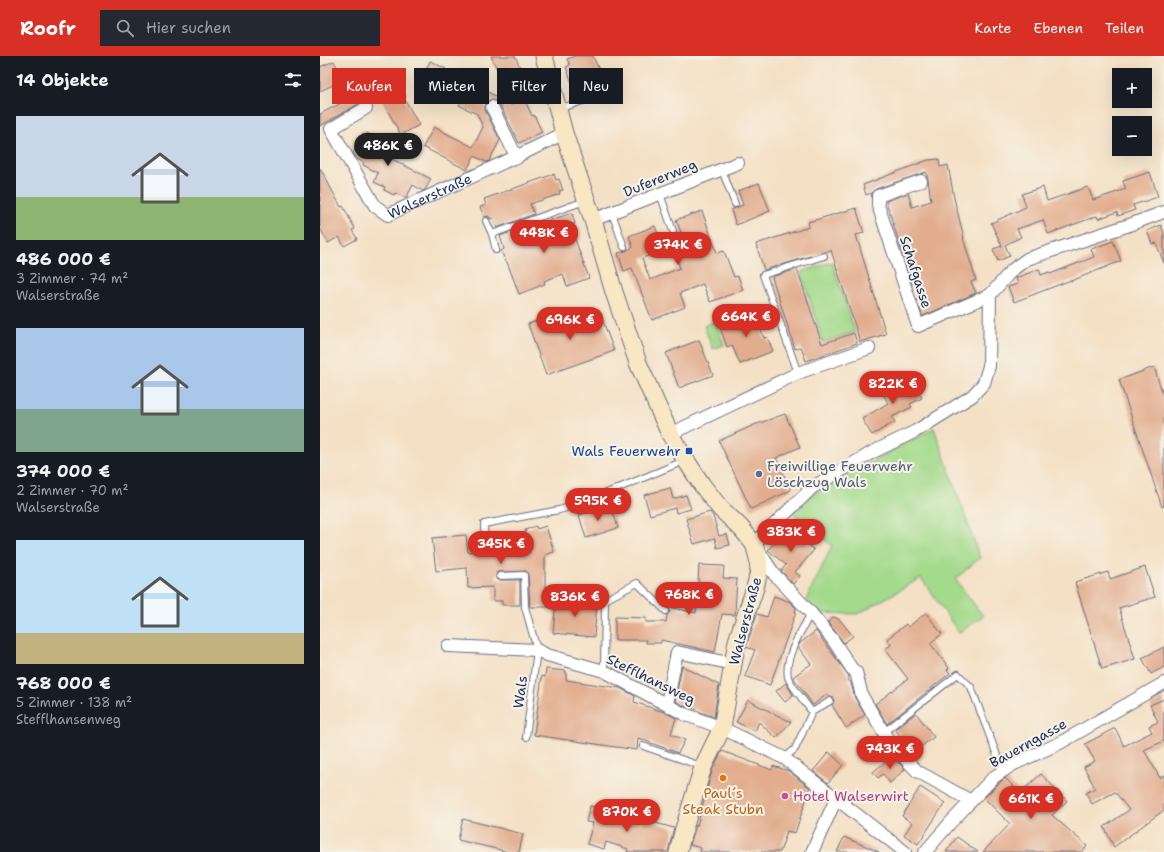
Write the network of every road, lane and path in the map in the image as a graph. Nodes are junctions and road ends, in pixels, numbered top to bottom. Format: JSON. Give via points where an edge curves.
{"nodes":[{"id":1,"x":544,"y":56,"type":"edge"},
{"id":2,"x":573,"y":104,"type":"edge"},
{"id":3,"x":492,"y":107,"type":"dead end"},
{"id":4,"x":366,"y":108,"type":"dead end"},
{"id":5,"x":558,"y":109,"type":"junction"},
{"id":6,"x":564,"y":134,"type":"junction"},
{"id":7,"x":517,"y":158,"type":"junction"},
{"id":8,"x":738,"y":163,"type":"dead end"},
{"id":9,"x":722,"y":170,"type":"junction"},
{"id":10,"x":921,"y":181,"type":"dead end"},
{"id":11,"x":660,"y":194,"type":"junction"},
{"id":12,"x":586,"y":201,"type":"junction"},
{"id":13,"x":735,"y":204,"type":"dead end"},
{"id":14,"x":1164,"y":212,"type":"edge"},
{"id":15,"x":612,"y":213,"type":"junction"},
{"id":16,"x":593,"y":220,"type":"junction"},
{"id":17,"x":486,"y":221,"type":"dead end"},
{"id":18,"x":673,"y":231,"type":"dead end"},
{"id":19,"x":492,"y":234,"type":"junction"},
{"id":20,"x":624,"y":247,"type":"dead end"},
{"id":21,"x":496,"y":250,"type":"dead end"},
{"id":22,"x":824,"y":256,"type":"dead end"},
{"id":23,"x":990,"y":295,"type":"junction"},
{"id":24,"x":868,"y":348,"type":"dead end"},
{"id":25,"x":798,"y":373,"type":"junction"},
{"id":26,"x":670,"y":434,"type":"junction"},
{"id":27,"x":686,"y":460,"type":"junction"},
{"id":28,"x":754,"y":544,"type":"junction"},
{"id":29,"x":485,"y":548,"type":"dead end"},
{"id":30,"x":500,"y":576,"type":"dead end"},
{"id":31,"x":556,"y":596,"type":"dead end"},
{"id":32,"x":605,"y":600,"type":"junction"},
{"id":33,"x":666,"y":611,"type":"dead end"},
{"id":34,"x":811,"y":613,"type":"junction"},
{"id":35,"x":448,"y":646,"type":"dead end"},
{"id":36,"x":538,"y":650,"type":"junction"},
{"id":37,"x":733,"y":664,"type":"junction"},
{"id":38,"x":604,"y":671,"type":"junction"},
{"id":39,"x":1164,"y":683,"type":"edge"},
{"id":40,"x":830,"y":701,"type":"dead end"},
{"id":41,"x":667,"y":704,"type":"junction"},
{"id":42,"x":812,"y":712,"type":"junction"},
{"id":43,"x":722,"y":728,"type":"junction"},
{"id":44,"x":884,"y":732,"type":"junction"},
{"id":45,"x":526,"y":736,"type":"dead end"},
{"id":46,"x":643,"y":746,"type":"dead end"},
{"id":47,"x":784,"y":758,"type":"junction"},
{"id":48,"x":703,"y":767,"type":"junction"},
{"id":49,"x":1003,"y":771,"type":"junction"},
{"id":50,"x":836,"y":799,"type":"junction"},
{"id":51,"x":971,"y":801,"type":"junction"},
{"id":52,"x":678,"y":852,"type":"edge"},
{"id":53,"x":812,"y":852,"type":"edge"},
{"id":54,"x":904,"y":852,"type":"edge"},
{"id":55,"x":925,"y":852,"type":"edge"}],
"edges":[{"from":1,"to":5,"type":"street","name":"Walserstraße"},
{"from":2,"to":5,"type":"lane"},
{"from":3,"to":7,"type":"street"},
{"from":4,"to":7,"type":"street","name":"Walserstraße","via":[[331,129],[375,206],[388,214]]},
{"from":5,"to":6,"type":"street","name":"Walserstraße"},
{"from":6,"to":7,"type":"street","name":"Walserstraße"},
{"from":6,"to":12,"type":"street","name":"Walserstraße"},
{"from":8,"to":9,"type":"street","name":"Dufererweg"},
{"from":9,"to":11,"type":"street","name":"Dufererweg"},
{"from":9,"to":13,"type":"lane"},
{"from":10,"to":23,"type":"street","name":"Schafgasse","via":[[878,196],[878,205],[918,326]]},
{"from":11,"to":15,"type":"street","name":"Dufererweg"},
{"from":11,"to":18,"type":"lane"},
{"from":12,"to":16,"type":"street","name":"Walserstraße"},
{"from":12,"to":19,"type":"lane"},
{"from":14,"to":23,"type":"street","name":"Schafgasse","via":[[1027,259],[1012,270]]},
{"from":15,"to":16,"type":"street","name":"Dufererweg"},
{"from":15,"to":20,"type":"lane"},
{"from":16,"to":26,"type":"street","name":"Walserstraße","via":[[638,363]]},
{"from":17,"to":19,"type":"lane"},
{"from":19,"to":21,"type":"lane"},
{"from":22,"to":25,"type":"lane","via":[[763,275]]},
{"from":23,"to":28,"type":"street","via":[[989,366],[984,383],[972,396],[916,431],[813,487]]},
{"from":24,"to":25,"type":"street"},
{"from":25,"to":26,"type":"street"},
{"from":26,"to":27,"type":"street","name":"Walserstraße"},
{"from":27,"to":28,"type":"street","name":"Walserstraße","via":[[702,485]]},
{"from":27,"to":29,"type":"lane","via":[[580,504],[484,524]]},
{"from":28,"to":34,"type":"street","via":[[774,574]]},
{"from":28,"to":37,"type":"street","name":"Walserstraße","via":[[759,571],[737,641]]},
{"from":30,"to":36,"type":"lane","via":[[524,575],[525,606]]},
{"from":31,"to":32,"type":"lane"},
{"from":32,"to":33,"type":"lane","via":[[637,583]]},
{"from":32,"to":38,"type":"lane"},
{"from":34,"to":42,"type":"lane","via":[[791,652],[788,677]]},
{"from":34,"to":44,"type":"street","via":[[856,672],[862,696]]},
{"from":35,"to":36,"type":"street","name":"Stefflhansweg"},
{"from":36,"to":38,"type":"street","name":"Stefflhansweg","via":[[547,655]]},
{"from":36,"to":45,"type":"lane","name":"Wals"},
{"from":37,"to":41,"type":"street","via":[[677,652]]},
{"from":37,"to":43,"type":"street","name":"Walserstraße"},
{"from":38,"to":41,"type":"street","name":"Stefflhansweg"},
{"from":39,"to":49,"type":"street","name":"Bauerngasse","via":[[1060,743]]},
{"from":40,"to":42,"type":"lane"},
{"from":41,"to":43,"type":"street","name":"Stefflhansweg","via":[[684,714]]},
{"from":42,"to":47,"type":"lane","via":[[795,749]]},
{"from":43,"to":47,"type":"street","name":"Stefflhansweg"},
{"from":43,"to":48,"type":"street","name":"Walserstraße"},
{"from":44,"to":49,"type":"lane","via":[[958,674],[971,687]]},
{"from":44,"to":51,"type":"street","via":[[890,743],[917,772]]},
{"from":46,"to":48,"type":"lane"},
{"from":47,"to":50,"type":"street","name":"Stefflhansweg"},
{"from":48,"to":52,"type":"street","name":"Walserstraße"},
{"from":49,"to":51,"type":"street","name":"Bauerngasse"},
{"from":50,"to":53,"type":"street"},
{"from":50,"to":54,"type":"street","name":"Stefflhansweg"},
{"from":51,"to":55,"type":"street","name":"Bauerngasse"}]}
